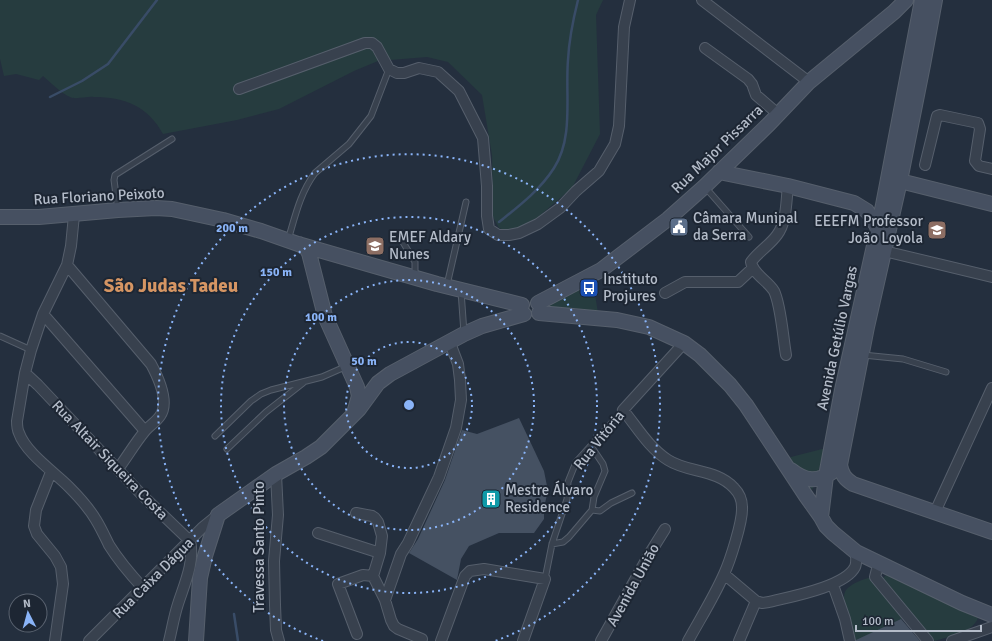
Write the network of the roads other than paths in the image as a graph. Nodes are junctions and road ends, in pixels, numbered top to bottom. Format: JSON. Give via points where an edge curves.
{"nodes":[{"id":1,"x":630,"y":0,"type":"edge"},
{"id":2,"x":702,"y":0,"type":"edge"},
{"id":3,"x":906,"y":0,"type":"edge"},
{"id":4,"x":935,"y":0,"type":"edge"},
{"id":5,"x":921,"y":6,"type":"edge"},
{"id":6,"x":894,"y":12,"type":"junction"},
{"id":7,"x":930,"y":25,"type":"junction"},
{"id":8,"x":705,"y":48,"type":"dead end"},
{"id":9,"x":389,"y":69,"type":"junction"},
{"id":10,"x":810,"y":82,"type":"junction"},
{"id":11,"x":239,"y":89,"type":"dead end"},
{"id":12,"x":778,"y":114,"type":"junction"},
{"id":13,"x":172,"y":139,"type":"dead end"},
{"id":14,"x":732,"y":159,"type":"junction"},
{"id":15,"x":925,"y":165,"type":"dead end"},
{"id":16,"x":992,"y":169,"type":"edge"},
{"id":17,"x":719,"y":172,"type":"junction"},
{"id":18,"x":736,"y":175,"type":"junction"},
{"id":19,"x":900,"y":180,"type":"junction"},
{"id":20,"x":788,"y":186,"type":"junction"},
{"id":21,"x":704,"y":187,"type":"junction"},
{"id":22,"x":466,"y":202,"type":"dead end"},
{"id":23,"x":854,"y":203,"type":"junction"},
{"id":24,"x":992,"y":204,"type":"edge"},
{"id":25,"x":883,"y":205,"type":"junction"},
{"id":26,"x":118,"y":210,"type":"junction"},
{"id":27,"x":74,"y":215,"type":"junction"},
{"id":28,"x":0,"y":217,"type":"edge"},
{"id":29,"x":878,"y":228,"type":"junction"},
{"id":30,"x":749,"y":237,"type":"dead end"},
{"id":31,"x":400,"y":239,"type":"dead end"},
{"id":32,"x":293,"y":242,"type":"junction"},
{"id":33,"x":884,"y":251,"type":"junction"},
{"id":34,"x":326,"y":252,"type":"junction"},
{"id":35,"x":67,"y":265,"type":"junction"},
{"id":36,"x":312,"y":265,"type":"junction"},
{"id":37,"x":753,"y":268,"type":"junction"},
{"id":38,"x":415,"y":277,"type":"junction"},
{"id":39,"x":992,"y":277,"type":"edge"},
{"id":40,"x":446,"y":286,"type":"junction"},
{"id":41,"x":461,"y":290,"type":"junction"},
{"id":42,"x":664,"y":294,"type":"dead end"},
{"id":43,"x":538,"y":308,"type":"junction"},
{"id":44,"x":523,"y":310,"type":"junction"},
{"id":45,"x":43,"y":314,"type":"junction"},
{"id":46,"x":464,"y":334,"type":"junction"},
{"id":47,"x":0,"y":336,"type":"edge"},
{"id":48,"x":450,"y":342,"type":"junction"},
{"id":49,"x":684,"y":343,"type":"junction"},
{"id":50,"x":31,"y":350,"type":"junction"},
{"id":51,"x":786,"y":355,"type":"dead end"},
{"id":52,"x":862,"y":355,"type":"junction"},
{"id":53,"x":350,"y":372,"type":"junction"},
{"id":54,"x":946,"y":372,"type":"dead end"},
{"id":55,"x":25,"y":373,"type":"junction"},
{"id":56,"x":390,"y":374,"type":"junction"},
{"id":57,"x":306,"y":382,"type":"junction"},
{"id":58,"x":992,"y":388,"type":"edge"},
{"id":59,"x":848,"y":392,"type":"junction"},
{"id":60,"x":623,"y":410,"type":"junction"},
{"id":61,"x":353,"y":414,"type":"junction"},
{"id":62,"x":145,"y":431,"type":"junction"},
{"id":63,"x":215,"y":436,"type":"dead end"},
{"id":64,"x":591,"y":446,"type":"junction"},
{"id":65,"x":227,"y":449,"type":"dead end"},
{"id":66,"x":840,"y":465,"type":"junction"},
{"id":67,"x":787,"y":467,"type":"junction"},
{"id":68,"x":118,"y":469,"type":"junction"},
{"id":69,"x":51,"y":472,"type":"junction"},
{"id":70,"x":276,"y":474,"type":"junction"},
{"id":71,"x":826,"y":476,"type":"junction"},
{"id":72,"x":847,"y":480,"type":"junction"},
{"id":73,"x":632,"y":494,"type":"dead end"},
{"id":74,"x":823,"y":494,"type":"junction"},
{"id":75,"x":592,"y":510,"type":"junction"},
{"id":76,"x":935,"y":512,"type":"junction"},
{"id":77,"x":356,"y":513,"type":"dead end"},
{"id":78,"x":218,"y":515,"type":"junction"},
{"id":79,"x":821,"y":517,"type":"junction"},
{"id":80,"x":665,"y":529,"type":"dead end"},
{"id":81,"x":992,"y":532,"type":"edge"},
{"id":82,"x":318,"y":533,"type":"dead end"},
{"id":83,"x":552,"y":544,"type":"junction"},
{"id":84,"x":191,"y":545,"type":"junction"},
{"id":85,"x":856,"y":552,"type":"junction"},
{"id":86,"x":380,"y":553,"type":"junction"},
{"id":87,"x":885,"y":565,"type":"junction"},
{"id":88,"x":724,"y":574,"type":"junction"},
{"id":89,"x":373,"y":576,"type":"junction"},
{"id":90,"x":544,"y":579,"type":"junction"},
{"id":91,"x":833,"y":585,"type":"junction"},
{"id":92,"x":143,"y":588,"type":"junction"},
{"id":93,"x":385,"y":600,"type":"junction"},
{"id":94,"x":756,"y":601,"type":"junction"},
{"id":95,"x":992,"y":615,"type":"edge"},
{"id":96,"x":992,"y":627,"type":"edge"},
{"id":97,"x":357,"y":634,"type":"dead end"},
{"id":98,"x":422,"y":639,"type":"dead end"},
{"id":99,"x":55,"y":641,"type":"edge"},
{"id":100,"x":89,"y":641,"type":"edge"},
{"id":101,"x":169,"y":641,"type":"edge"},
{"id":102,"x":196,"y":641,"type":"edge"},
{"id":103,"x":279,"y":641,"type":"edge"},
{"id":104,"x":441,"y":641,"type":"edge"},
{"id":105,"x":523,"y":641,"type":"edge"},
{"id":106,"x":601,"y":641,"type":"edge"},
{"id":107,"x":688,"y":641,"type":"edge"},
{"id":108,"x":739,"y":641,"type":"edge"},
{"id":109,"x":850,"y":641,"type":"edge"},
{"id":110,"x":928,"y":641,"type":"edge"},
{"id":111,"x":952,"y":641,"type":"edge"}],
"edges":[{"from":1,"to":9,"type":"street","via":[[624,27],[619,126],[615,144],[600,171],[560,208],[538,224],[518,233],[498,235],[489,229],[486,216],[483,138],[459,91],[438,72],[419,68],[397,73]]},
{"from":2,"to":10,"type":"street"},
{"from":3,"to":6,"type":"street","name":"Rua Major Pissarra"},
{"from":4,"to":7,"type":"street","name":"Avenida Getúlio Vargas"},
{"from":5,"to":6,"type":"street"},
{"from":5,"to":7,"type":"street"},
{"from":5,"to":25,"type":"street","name":"Avenida Getúlio Vargas"},
{"from":6,"to":10,"type":"street","name":"Rua Major Pissarra"},
{"from":7,"to":19,"type":"street","name":"Avenida Getúlio Vargas"},
{"from":8,"to":12,"type":"street","via":[[748,79],[756,95]]},
{"from":9,"to":11,"type":"street","via":[[377,47],[372,43],[365,43]]},
{"from":9,"to":32,"type":"lane","via":[[371,116],[349,144],[311,178],[304,191]]},
{"from":10,"to":12,"type":"street","name":"Rua Major Pissarra"},
{"from":12,"to":14,"type":"street","name":"Rua Major Pissarra"},
{"from":13,"to":26,"type":"lane","via":[[115,175]]},
{"from":14,"to":17,"type":"street","name":"Rua Major Pissarra"},
{"from":14,"to":18,"type":"street","via":[[731,167]]},
{"from":15,"to":16,"type":"street","via":[[937,116],[940,115],[978,124],[980,129],[975,161],[979,166]]},
{"from":17,"to":18,"type":"street"},
{"from":17,"to":21,"type":"street","name":"Rua Major Pissarra"},
{"from":18,"to":20,"type":"street"},
{"from":19,"to":24,"type":"street"},
{"from":19,"to":25,"type":"street","via":[[892,201]]},
{"from":19,"to":33,"type":"street","name":"Avenida Getúlio Vargas"},
{"from":20,"to":23,"type":"street"},
{"from":20,"to":37,"type":"street","via":[[780,230],[751,262]]},
{"from":21,"to":30,"type":"lane"},
{"from":21,"to":43,"type":"street","name":"Rua Major Pissarra","via":[[668,219],[601,270]]},
{"from":22,"to":40,"type":"lane"},
{"from":23,"to":25,"type":"street"},
{"from":23,"to":29,"type":"street","via":[[867,210]]},
{"from":25,"to":29,"type":"street","name":"Avenida Getúlio Vargas"},
{"from":26,"to":27,"type":"street","name":"Rua Floriano Peixoto"},
{"from":26,"to":32,"type":"street","name":"Rua Floriano Peixoto","via":[[172,209],[223,220]]},
{"from":27,"to":28,"type":"street","name":"Rua Floriano Peixoto"},
{"from":27,"to":35,"type":"street"},
{"from":29,"to":59,"type":"street","name":"Avenida Getúlio Vargas"},
{"from":31,"to":38,"type":"lane","via":[[416,262]]},
{"from":32,"to":34,"type":"street","name":"Rua Floriano Peixoto"},
{"from":32,"to":36,"type":"street","via":[[308,250]]},
{"from":33,"to":39,"type":"street"},
{"from":33,"to":52,"type":"street","name":"Avenida Getúlio Vargas"},
{"from":34,"to":36,"type":"street","via":[[317,254]]},
{"from":34,"to":38,"type":"street","name":"Rua Floriano Peixoto"},
{"from":35,"to":45,"type":"street"},
{"from":35,"to":62,"type":"street","via":[[151,364],[157,375],[161,385],[163,410]]},
{"from":36,"to":53,"type":"street","via":[[325,316]]},
{"from":37,"to":42,"type":"street","via":[[738,282],[685,282]]},
{"from":37,"to":51,"type":"street","via":[[773,290],[777,299]]},
{"from":38,"to":40,"type":"street","name":"Rua Floriano Peixoto"},
{"from":40,"to":41,"type":"street","name":"Rua Floriano Peixoto"},
{"from":41,"to":44,"type":"street","name":"Rua Floriano Peixoto"},
{"from":41,"to":46,"type":"lane"},
{"from":43,"to":44,"type":"street","via":[[534,300],[529,300],[525,301]]},
{"from":43,"to":49,"type":"street","via":[[649,327]]},
{"from":44,"to":46,"type":"street"},
{"from":45,"to":50,"type":"street"},
{"from":45,"to":62,"type":"street"},
{"from":46,"to":48,"type":"street"},
{"from":47,"to":50,"type":"lane"},
{"from":48,"to":56,"type":"street"},
{"from":48,"to":93,"type":"street","via":[[458,364],[460,380],[461,400],[456,428],[439,477],[401,554]]},
{"from":49,"to":60,"type":"street","name":"Rua Vitória"},
{"from":49,"to":67,"type":"street","via":[[730,385]]},
{"from":50,"to":55,"type":"street"},
{"from":52,"to":54,"type":"lane","via":[[903,359]]},
{"from":52,"to":59,"type":"street","name":"Avenida Getúlio Vargas"},
{"from":53,"to":56,"type":"street","via":[[367,379]]},
{"from":53,"to":57,"type":"lane"},
{"from":53,"to":61,"type":"street","via":[[358,396]]},
{"from":55,"to":68,"type":"street","name":"Rua Altair Siqueira Costa"},
{"from":55,"to":69,"type":"street","via":[[17,421],[19,434]]},
{"from":56,"to":61,"type":"street","name":"Travessa Santo Pinto","via":[[378,383]]},
{"from":57,"to":63,"type":"lane","via":[[261,394]]},
{"from":57,"to":65,"type":"lane","via":[[266,412]]},
{"from":58,"to":76,"type":"street"},
{"from":59,"to":66,"type":"street","name":"Avenida Getúlio Vargas"},
{"from":59,"to":71,"type":"street","name":"Avenida Getúlio Vargas"},
{"from":60,"to":64,"type":"lane","name":"Rua Vitória"},
{"from":60,"to":88,"type":"street","via":[[650,445],[668,460],[724,480],[741,498],[740,521]]},
{"from":61,"to":70,"type":"street","name":"Travessa Santo Pinto","via":[[321,447]]},
{"from":62,"to":68,"type":"street"},
{"from":64,"to":75,"type":"lane","via":[[605,471],[594,497]]},
{"from":64,"to":83,"type":"lane","name":"Rua Vitória","via":[[573,469],[568,482],[567,499]]},
{"from":66,"to":71,"type":"street"},
{"from":66,"to":72,"type":"street"},
{"from":67,"to":71,"type":"street","via":[[801,478],[818,479]]},
{"from":67,"to":79,"type":"street"},
{"from":68,"to":84,"type":"street","name":"Rua Altair Siqueira Costa"},
{"from":69,"to":92,"type":"street","via":[[69,486],[87,507],[121,562]]},
{"from":69,"to":99,"type":"street","via":[[36,510],[34,526],[61,567],[63,584]]},
{"from":70,"to":78,"type":"street"},
{"from":70,"to":103,"type":"street","name":"Travessa Santo Pinto","via":[[278,515],[274,561],[276,630]]},
{"from":71,"to":74,"type":"street","name":"Avenida Getúlio Vargas"},
{"from":72,"to":74,"type":"street","via":[[837,483]]},
{"from":72,"to":76,"type":"street"},
{"from":73,"to":75,"type":"lane","via":[[600,511]]},
{"from":74,"to":79,"type":"street","name":"Avenida Getúlio Vargas"},
{"from":75,"to":83,"type":"lane","via":[[569,537],[563,542]]},
{"from":76,"to":81,"type":"street"},
{"from":77,"to":86,"type":"street","via":[[372,516],[378,522],[382,536]]},
{"from":78,"to":84,"type":"street","name":"Rua Caixa Dágua","via":[[202,528]]},
{"from":78,"to":102,"type":"street","via":[[204,556],[200,578]]},
{"from":79,"to":85,"type":"street","via":[[826,526]]},
{"from":80,"to":106,"type":"street","name":"Avenida União"},
{"from":82,"to":86,"type":"street"},
{"from":83,"to":90,"type":"lane","name":"Rua Vitória"},
{"from":84,"to":92,"type":"street","name":"Rua Caixa Dágua"},
{"from":84,"to":101,"type":"street","via":[[187,578]]},
{"from":85,"to":87,"type":"street"},
{"from":85,"to":91,"type":"street","via":[[855,567],[846,577]]},
{"from":86,"to":89,"type":"street"},
{"from":87,"to":95,"type":"street"},
{"from":87,"to":110,"type":"street","via":[[877,569],[875,577]]},
{"from":88,"to":94,"type":"street"},
{"from":88,"to":107,"type":"street"},
{"from":89,"to":93,"type":"street"},
{"from":89,"to":97,"type":"street","via":[[363,575],[338,584]]},
{"from":90,"to":104,"type":"street","via":[[484,569],[470,571],[465,576]]},
{"from":90,"to":105,"type":"street"},
{"from":91,"to":94,"type":"street","via":[[769,602]]},
{"from":91,"to":109,"type":"street"},
{"from":92,"to":100,"type":"street","name":"Rua Caixa Dágua"},
{"from":93,"to":98,"type":"street","via":[[394,626]]},
{"from":94,"to":108,"type":"street"},
{"from":96,"to":111,"type":"street"}]}
